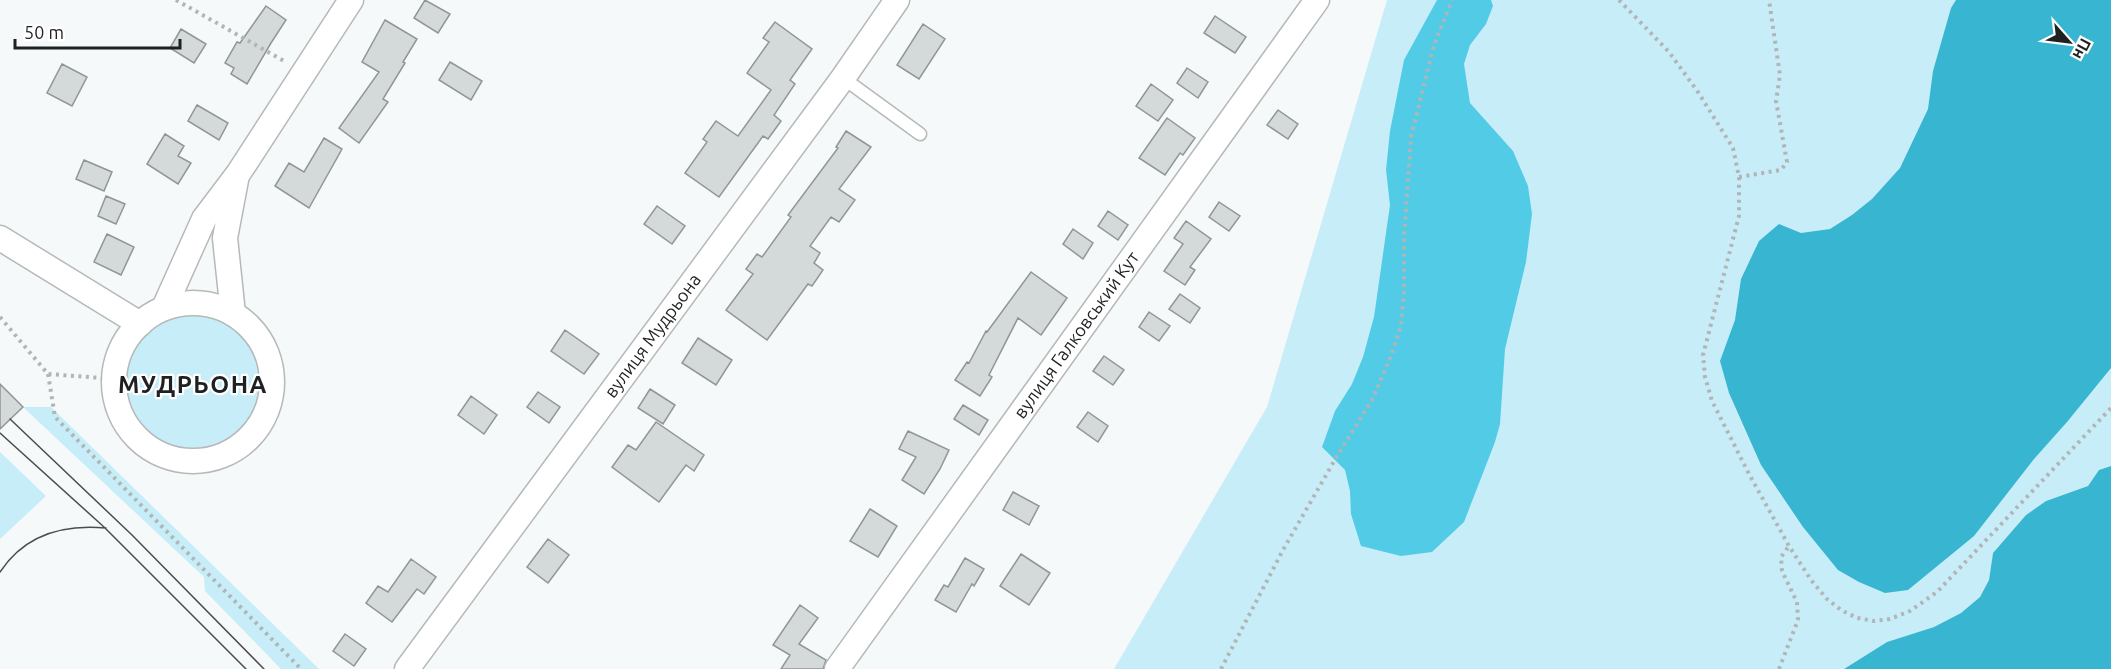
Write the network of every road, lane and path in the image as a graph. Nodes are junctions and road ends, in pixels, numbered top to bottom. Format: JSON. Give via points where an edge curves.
{"nodes":[{"id":1,"x":176,"y":0,"type":"edge"},
{"id":2,"x":351,"y":0,"type":"edge"},
{"id":3,"x":897,"y":0,"type":"edge"},
{"id":4,"x":1317,"y":0,"type":"edge"},
{"id":5,"x":1452,"y":0,"type":"edge"},
{"id":6,"x":1619,"y":0,"type":"edge"},
{"id":7,"x":1769,"y":0,"type":"edge"},
{"id":8,"x":303,"y":72,"type":"junction"},
{"id":9,"x":843,"y":78,"type":"junction"},
{"id":10,"x":920,"y":134,"type":"dead end"},
{"id":11,"x":238,"y":174,"type":"junction"},
{"id":12,"x":1739,"y":177,"type":"junction"},
{"id":13,"x":0,"y":238,"type":"edge"},
{"id":14,"x":164,"y":308,"type":"junction"},
{"id":15,"x":233,"y":314,"type":"junction"},
{"id":16,"x":0,"y":317,"type":"edge"},
{"id":17,"x":141,"y":324,"type":"junction"},
{"id":18,"x":48,"y":374,"type":"junction"},
{"id":19,"x":115,"y":379,"type":"junction"},
{"id":20,"x":2111,"y":408,"type":"edge"},
{"id":21,"x":1789,"y":546,"type":"junction"},
{"id":22,"x":301,"y":669,"type":"edge"},
{"id":23,"x":407,"y":669,"type":"edge"},
{"id":24,"x":837,"y":669,"type":"edge"},
{"id":25,"x":1221,"y":669,"type":"edge"},
{"id":26,"x":1779,"y":669,"type":"edge"}],
"edges":[{"from":1,"to":8,"type":"path"},
{"from":2,"to":8,"type":"street"},
{"from":3,"to":9,"type":"street","name":"вулиця Мудрьона"},
{"from":4,"to":24,"type":"street","name":"вулиця Галковський Кут"},
{"from":5,"to":25,"type":"path","via":[[1434,45],[1411,136],[1401,326],[1389,361],[1372,400],[1283,550]]},
{"from":6,"to":12,"type":"path","via":[[1669,52],[1698,92],[1733,148]]},
{"from":7,"to":12,"type":"path","via":[[1780,75],[1776,101],[1787,162],[1781,170]]},
{"from":8,"to":11,"type":"street"},
{"from":9,"to":10,"type":"lane"},
{"from":9,"to":23,"type":"street","name":"вулиця Мудрьона"},
{"from":11,"to":14,"type":"street","via":[[204,219]]},
{"from":11,"to":15,"type":"street","via":[[225,238]]},
{"from":12,"to":21,"type":"path","via":[[1738,216],[1703,355],[1712,401]]},
{"from":13,"to":17,"type":"street"},
{"from":14,"to":15,"type":"street","via":[[206,304]]},
{"from":14,"to":17,"type":"street"},
{"from":15,"to":19,"type":"street","via":[[262,343],[270,362],[272,385],[268,409],[256,429],[226,454],[184,461],[146,446],[123,417]]},
{"from":16,"to":18,"type":"path"},
{"from":17,"to":19,"type":"street","via":[[121,351]]},
{"from":18,"to":19,"type":"path"},
{"from":18,"to":22,"type":"path","via":[[55,417]]},
{"from":20,"to":21,"type":"path","via":[[1937,592],[1910,611],[1874,621],[1841,610],[1811,580]]},
{"from":21,"to":26,"type":"path","via":[[1781,557],[1782,571],[1797,602],[1798,620]]}]}
